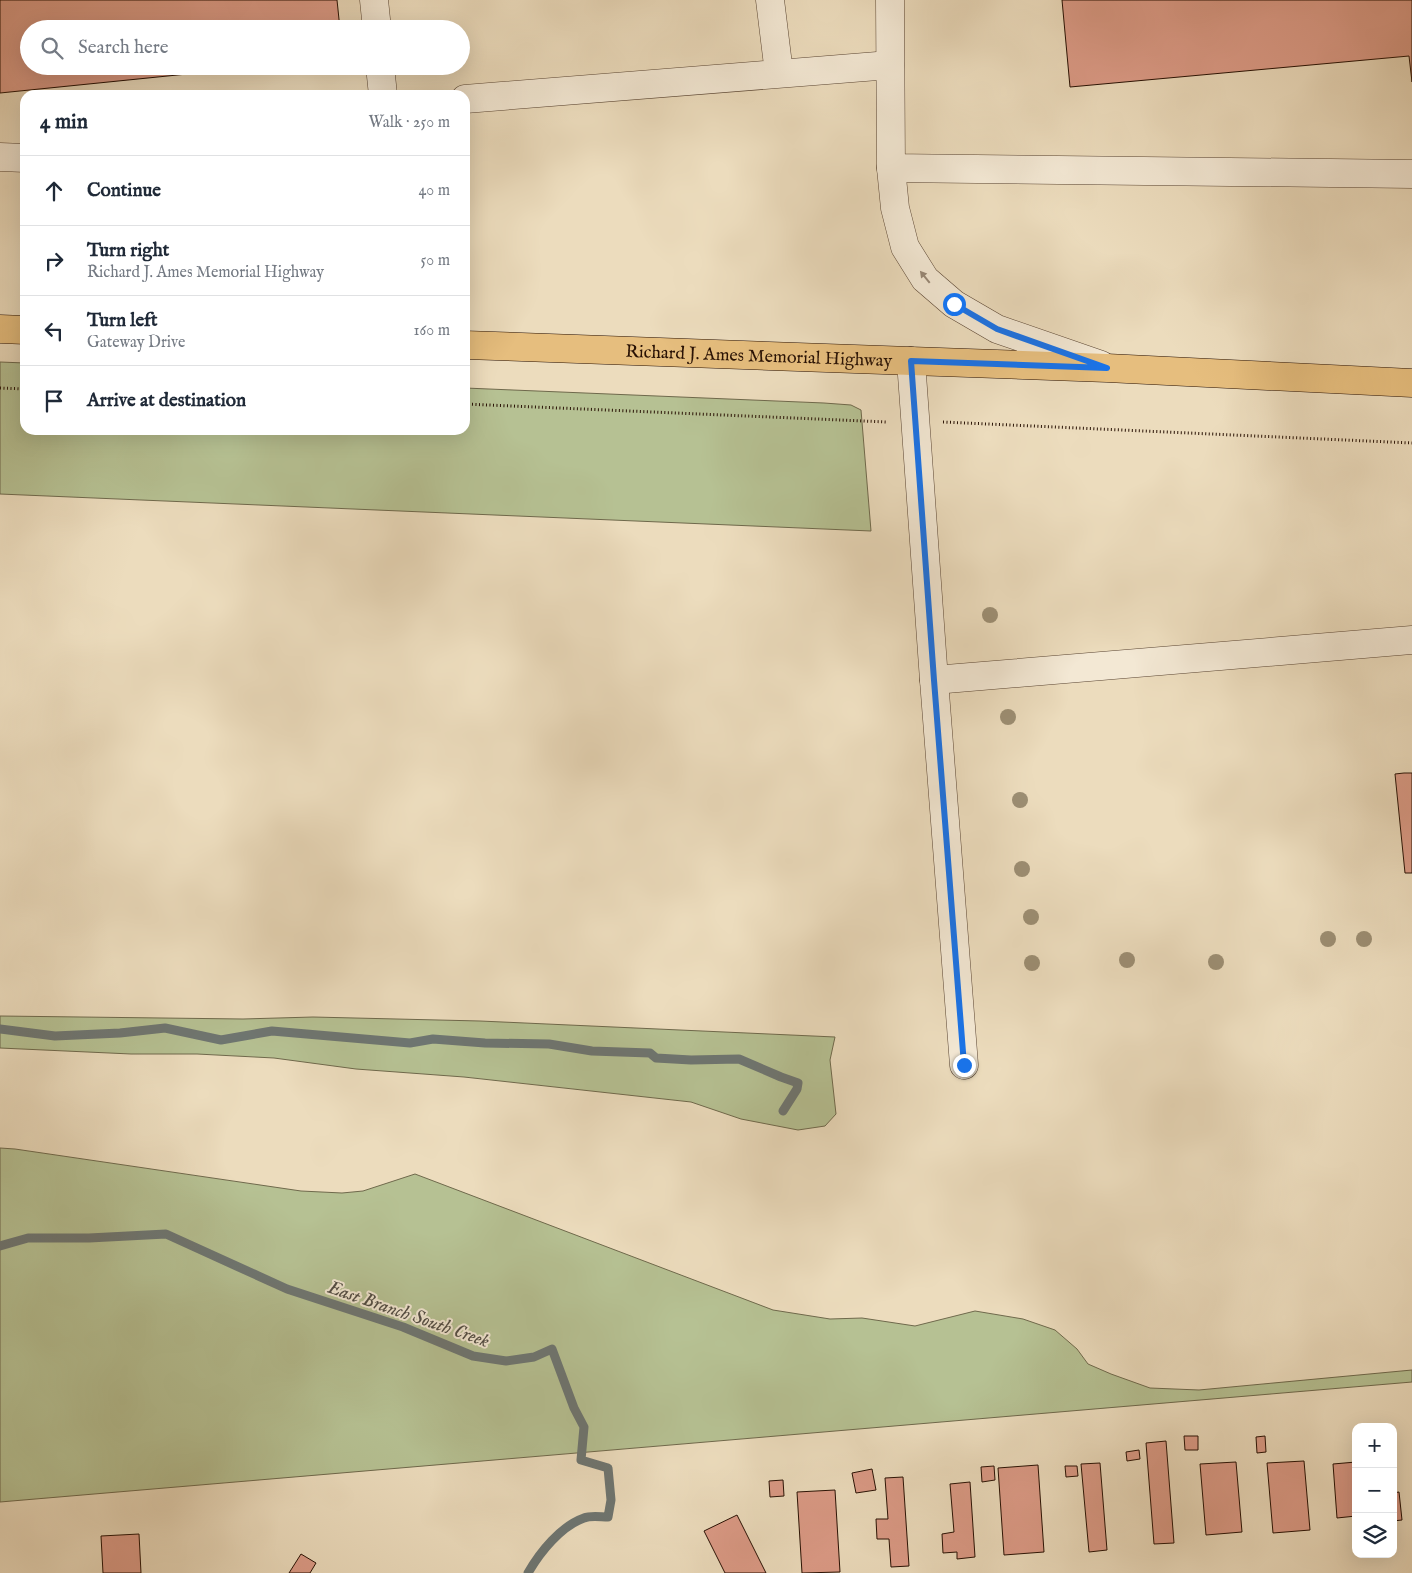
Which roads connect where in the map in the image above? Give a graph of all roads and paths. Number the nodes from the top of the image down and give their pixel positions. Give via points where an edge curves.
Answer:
1 (374, 0) edge
2 (770, 0) edge
3 (890, 0) edge
4 (376, 20) edge
5 (890, 65) junction
6 (779, 73) junction
7 (381, 75) edge
8 (382, 90) edge
9 (470, 99) edge
10 (0, 157) edge
11 (20, 158) edge
12 (891, 168) junction
13 (1412, 174) edge
14 (0, 329) edge
15 (20, 330) edge
16 (470, 346) edge
17 (911, 361) junction
18 (1107, 368) junction
19 (1412, 383) edge
20 (0, 388) edge
21 (20, 389) edge
22 (1412, 640) edge
23 (934, 680) junction
24 (964, 1065) dead end

1 - 4 street
2 - 6 street
3 - 5 street
5 - 6 street
5 - 12 street
6 - 9 street
7 - 8 street
10 - 11 street
12 - 13 street
18 -> 12 street via 997,329 954,304 925,279 905,247 895,208
14 - 15 main road
16 - 17 main road, Richard J. Ames Memorial Highway
17 - 18 main road, Richard J. Ames Memorial Highway
17 - 23 street
18 - 19 main road, Richard J. Ames Memorial Highway
20 - 21 path
22 - 23 street
23 - 24 street

